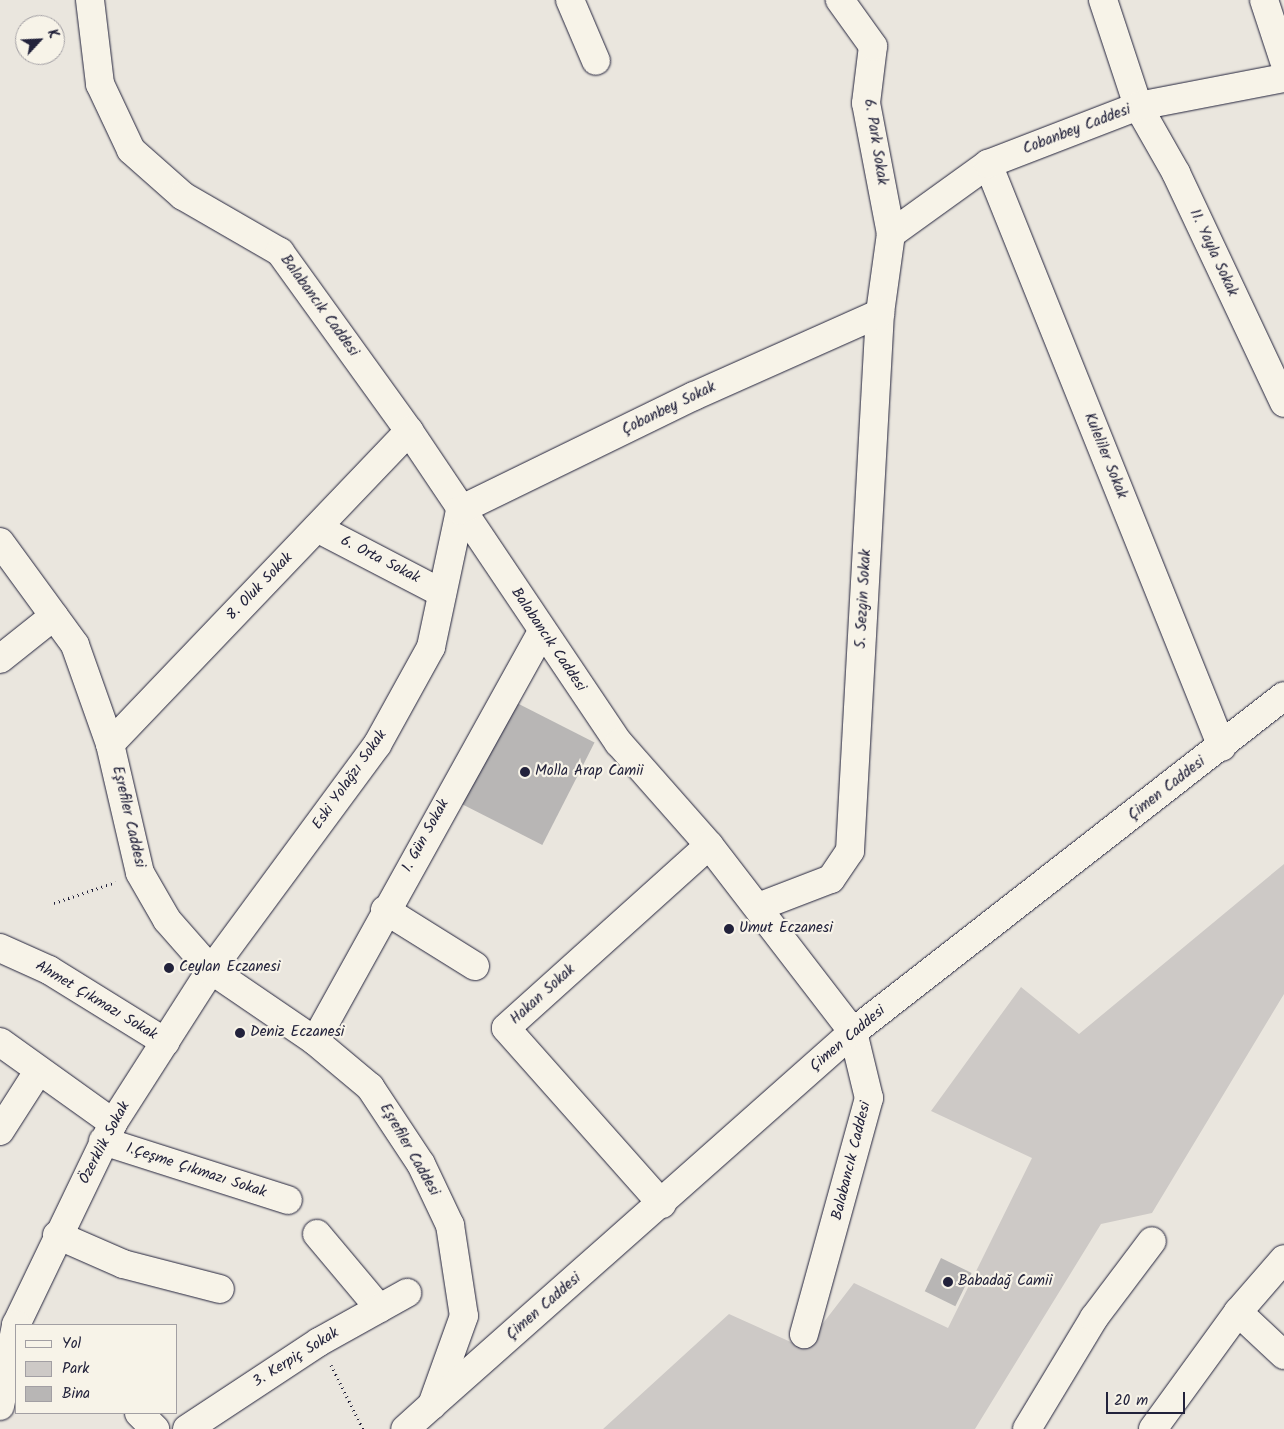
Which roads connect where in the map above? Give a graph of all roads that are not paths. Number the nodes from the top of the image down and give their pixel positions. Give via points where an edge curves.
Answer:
1 (90, 0) edge
2 (570, 0) edge
3 (840, 0) edge
4 (1103, 0) edge
5 (1264, 0) edge
6 (596, 60) dead end
7 (1284, 61) edge
8 (1284, 78) edge
9 (1138, 106) junction
10 (988, 164) junction
11 (891, 234) junction
12 (880, 312) junction
13 (1284, 403) edge
14 (410, 431) junction
15 (460, 510) junction
16 (317, 528) junction
17 (1, 545) edge
18 (442, 593) junction
19 (54, 616) junction
20 (541, 633) junction
21 (0, 659) edge
22 (1284, 696) edge
23 (110, 744) junction
24 (1222, 747) junction
25 (709, 845) junction
26 (758, 908) junction
27 (385, 910) junction
28 (0, 948) edge
29 (475, 966) dead end
30 (211, 970) junction
31 (854, 1032) junction
32 (314, 1041) junction
33 (0, 1042) edge
34 (165, 1042) junction
35 (39, 1070) junction
36 (0, 1131) edge
37 (108, 1132) junction
38 (288, 1200) dead end
39 (662, 1204) junction
40 (316, 1234) dead end
41 (57, 1235) junction
42 (1152, 1242) dead end
43 (1284, 1259) edge
44 (220, 1289) dead end
45 (408, 1293) dead end
46 (379, 1308) junction
47 (1238, 1312) junction
48 (18, 1321) edge
49 (804, 1334) dead end
50 (15, 1335) edge
51 (1284, 1355) edge
52 (432, 1405) junction
53 (0, 1406) edge
54 (140, 1414) edge
55 (1163, 1425) edge
56 (155, 1429) edge
57 (187, 1429) edge
58 (405, 1429) edge
59 (1027, 1429) edge

1 - 14 street, Balabancık Caddesi via 100,84 131,150 183,196 280,252
2 - 6 street
3 - 11 street, 6. Park Sokak via 873,46 866,104
4 - 9 street, 11. Yayla Sokak
5 - 7 street
8 - 9 street, Cobanbey Caddesi
9 - 10 street, Cobanbey Caddesi
9 - 13 street, 11. Yayla Sokak via 1176,173
10 - 11 street, Cobanbey Caddesi
10 - 24 street, Kuleliler Sokak
11 - 12 street, 5. Sezgin Sokak
12 - 15 street, Çobanbey Sokak via 694,396
12 - 26 street, 5. Sezgin Sokak via 850,852 832,879
14 - 15 street, Balabancık Caddesi
14 - 16 street, 8. Oluk Sokak
15 - 18 street, Eski Yolağzı Sokak
15 - 20 street, Balabancık Caddesi
16 - 18 street, 6. Orta Sokak
16 - 23 street, 8. Oluk Sokak
17 - 19 street, Eşrefiler Caddesi
18 - 30 street, Eski Yolağzı Sokak via 431,647 377,745
19 - 21 street
19 - 23 street, Eşrefiler Caddesi via 75,645
20 - 25 street, Balabancık Caddesi via 619,744
20 - 27 street, 1. Gün Sokak
22 - 24 street, Çimen Caddesi
23 - 30 street, Eşrefiler Caddesi via 140,873 167,920
24 - 31 street, Çimen Caddesi
25 - 26 street, Balabancık Caddesi
25 - 39 street, Hakan Sokak via 506,1028
26 - 31 street, Balabancık Caddesi
27 - 29 street
27 - 32 street, 1. Gün Sokak
28 - 34 street, Ahmet Çıkmazı Sokak via 50,970
30 - 32 street, Eşrefiler Caddesi
30 - 34 street, Özerklik Sokak
31 - 39 street, Çimen Caddesi
31 - 49 street, Balabancık Caddesi via 869,1098
32 - 52 street, Eşrefiler Caddesi via 370,1087 394,1118 450,1225 464,1316
33 - 35 street, 1.Çeşme Çıkmazı Sokak
34 - 37 street, Özerklik Sokak
35 - 36 street
35 - 37 street, 1.Çeşme Çıkmazı Sokak
37 - 38 street, 1.Çeşme Çıkmazı Sokak
37 - 41 street, Özerklik Sokak
39 - 52 street, Çimen Caddesi
40 - 46 street
41 - 44 street via 123,1264
41 - 48 street, Özerklik Sokak
42 - 59 street via 1094,1318
43 - 47 street
45 - 46 street, 3. Kerpiç Sokak
46 - 57 street, 3. Kerpiç Sokak via 319,1342
47 - 51 street
47 - 55 street
50 - 53 street, Özerklik Sokak
52 - 58 street, Eşrefiler Caddesi
54 - 56 street

